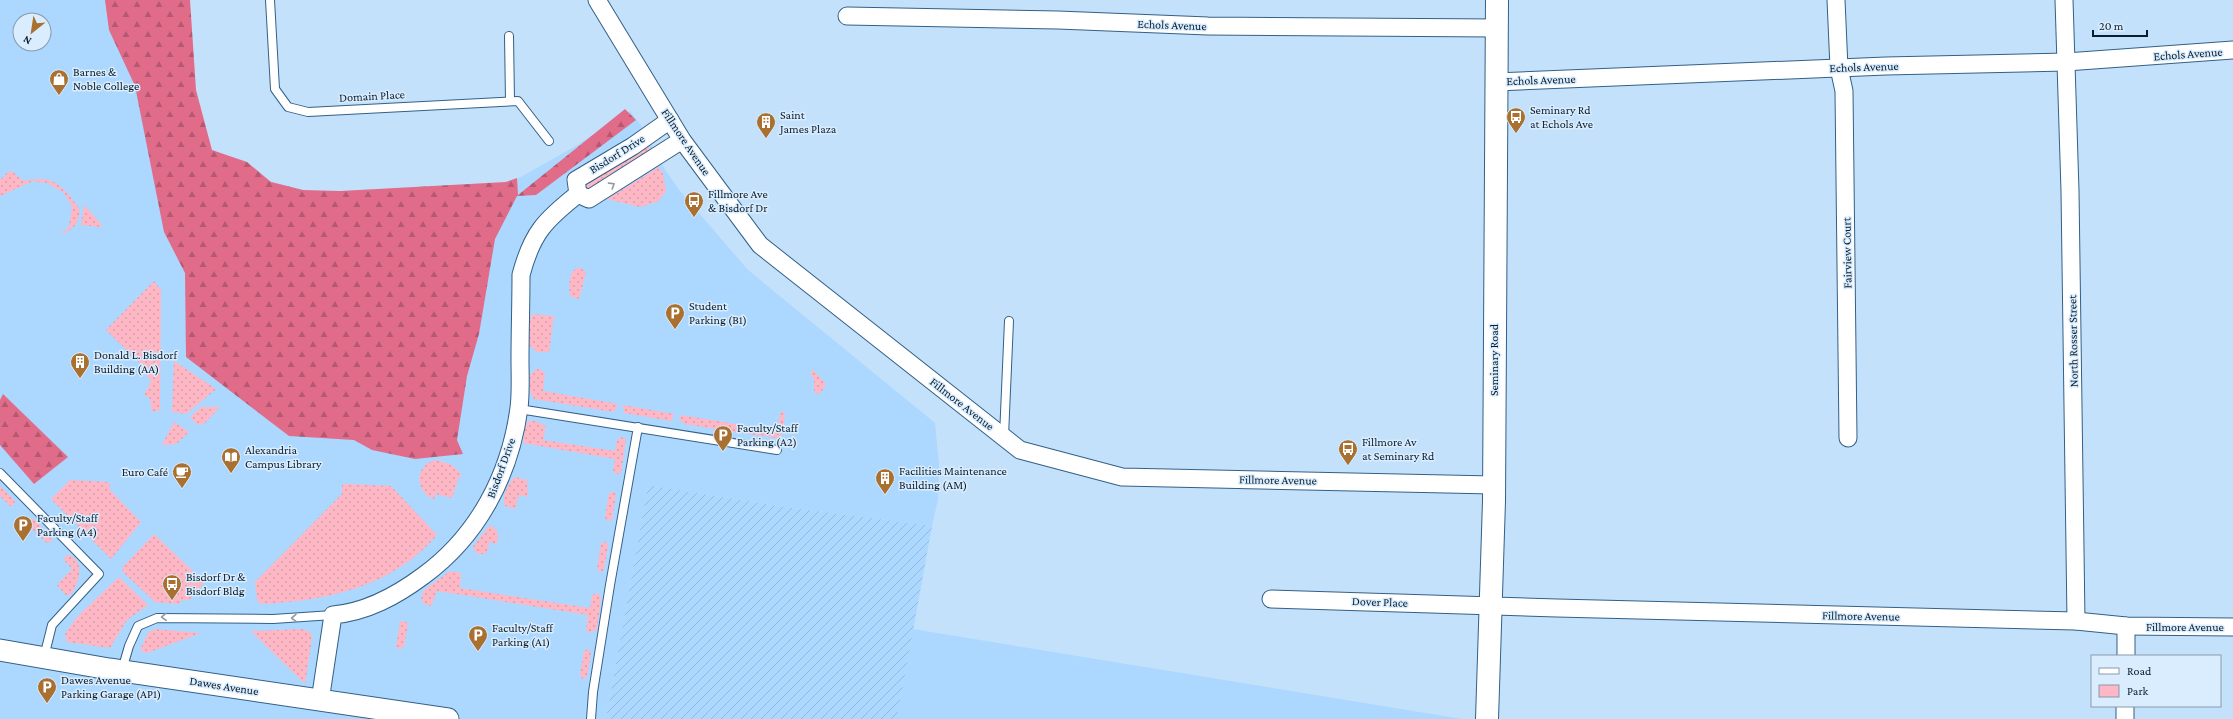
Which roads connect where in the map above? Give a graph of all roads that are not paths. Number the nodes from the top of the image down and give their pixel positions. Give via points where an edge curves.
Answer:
1 (270, 0) edge
2 (597, 0) edge
3 (1497, 0) edge
4 (1836, 0) edge
5 (2064, 0) edge
6 (847, 16) dead end
7 (1496, 28) junction
8 (509, 36) dead end
9 (2233, 50) edge
10 (2066, 62) junction
11 (1839, 68) junction
12 (1496, 82) junction
13 (510, 101) junction
14 (670, 120) junction
15 (682, 140) junction
16 (549, 141) dead end
17 (578, 194) junction
18 (1009, 321) dead end
19 (519, 409) junction
20 (638, 427) junction
21 (1004, 437) junction
22 (1848, 438) dead end
23 (778, 450) dead end
24 (0, 473) edge
25 (1493, 485) junction
26 (1271, 599) dead end
27 (1489, 606) junction
28 (333, 615) junction
29 (2076, 620) junction
30 (2126, 626) junction
31 (2233, 627) edge
32 (0, 650) edge
33 (2126, 655) edge
34 (44, 658) junction
35 (122, 671) junction
36 (320, 701) junction
37 (2125, 707) edge
38 (448, 719) edge
39 (591, 719) edge
40 (1487, 719) edge
41 (2125, 719) edge

1 - 13 lane, Domain Place via 275,89 288,107 308,112
2 - 14 street, Fillmore Avenue
3 - 7 main road, Seminary Road
4 - 11 street, Fairview Court
5 - 10 street, North Rosser Street
6 - 7 street, Echols Avenue via 1208,26
7 - 12 main road, Seminary Road
8 - 13 lane
9 - 10 street, Echols Avenue
10 - 11 street, Echols Avenue
10 - 29 street, North Rosser Street
11 - 12 street, Echols Avenue
11 - 22 street, Fairview Court via 1844,99
12 - 25 main road, Seminary Road
13 - 16 lane via 518,101
14 - 15 street, Fillmore Avenue
14 - 17 street, Bisdorf Drive via 633,146 576,180
17 -> 15 street, Bisdorf Drive via 589,199
15 - 21 street, Fillmore Avenue via 760,245
17 - 19 street, Bisdorf Drive via 540,228 526,255 521,275
18 - 21 lane
19 - 20 lane
19 - 28 street, Bisdorf Drive via 514,436 497,485 486,508 461,541 432,570 380,604
20 - 23 lane
20 - 39 lane via 610,585
21 - 25 street, Fillmore Avenue via 1020,450 1122,477
24 - 34 lane via 99,574 52,625
25 - 27 main road, Seminary Road
26 - 27 street, Dover Place
27 - 29 street, Fillmore Avenue
27 - 40 main road, Seminary Road
28 -> 35 lane via 273,619 157,618 138,626
28 - 36 street
29 - 30 street, Fillmore Avenue
30 - 31 street, Fillmore Avenue
30 - 33 street
32 - 34 street, Dawes Avenue
34 - 35 street, Dawes Avenue
35 - 36 street, Dawes Avenue
36 - 38 street, Dawes Avenue
37 - 41 street

